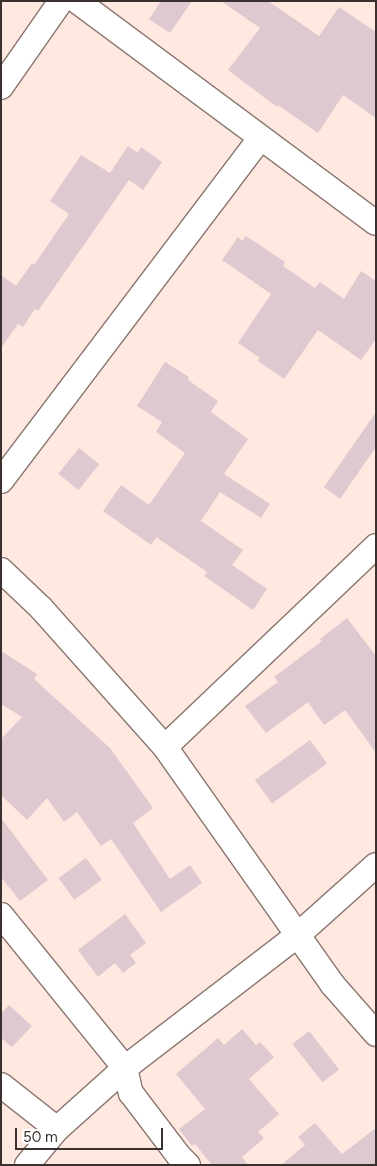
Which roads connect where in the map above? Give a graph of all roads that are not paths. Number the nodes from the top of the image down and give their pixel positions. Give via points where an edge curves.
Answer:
1 (61, 1) edge
2 (77, 1) edge
3 (1, 87) edge
4 (260, 138) junction
5 (376, 224) edge
6 (1, 481) edge
7 (376, 546) edge
8 (1, 570) edge
9 (165, 747) junction
10 (376, 865) edge
11 (1, 915) edge
12 (299, 934) junction
13 (376, 1034) edge
14 (125, 1068) junction
15 (1, 1085) edge
16 (57, 1129) junction
17 (26, 1165) edge
18 (188, 1165) edge

1 - 3 street
2 - 4 street
4 - 5 street
4 - 6 street
7 - 9 street
8 - 9 street via 42,608
9 - 12 street
10 - 12 street
11 - 14 street
12 - 13 street via 333,985
12 - 14 street
14 - 16 street
14 - 18 street via 131,1094
15 - 16 street
16 - 17 street

